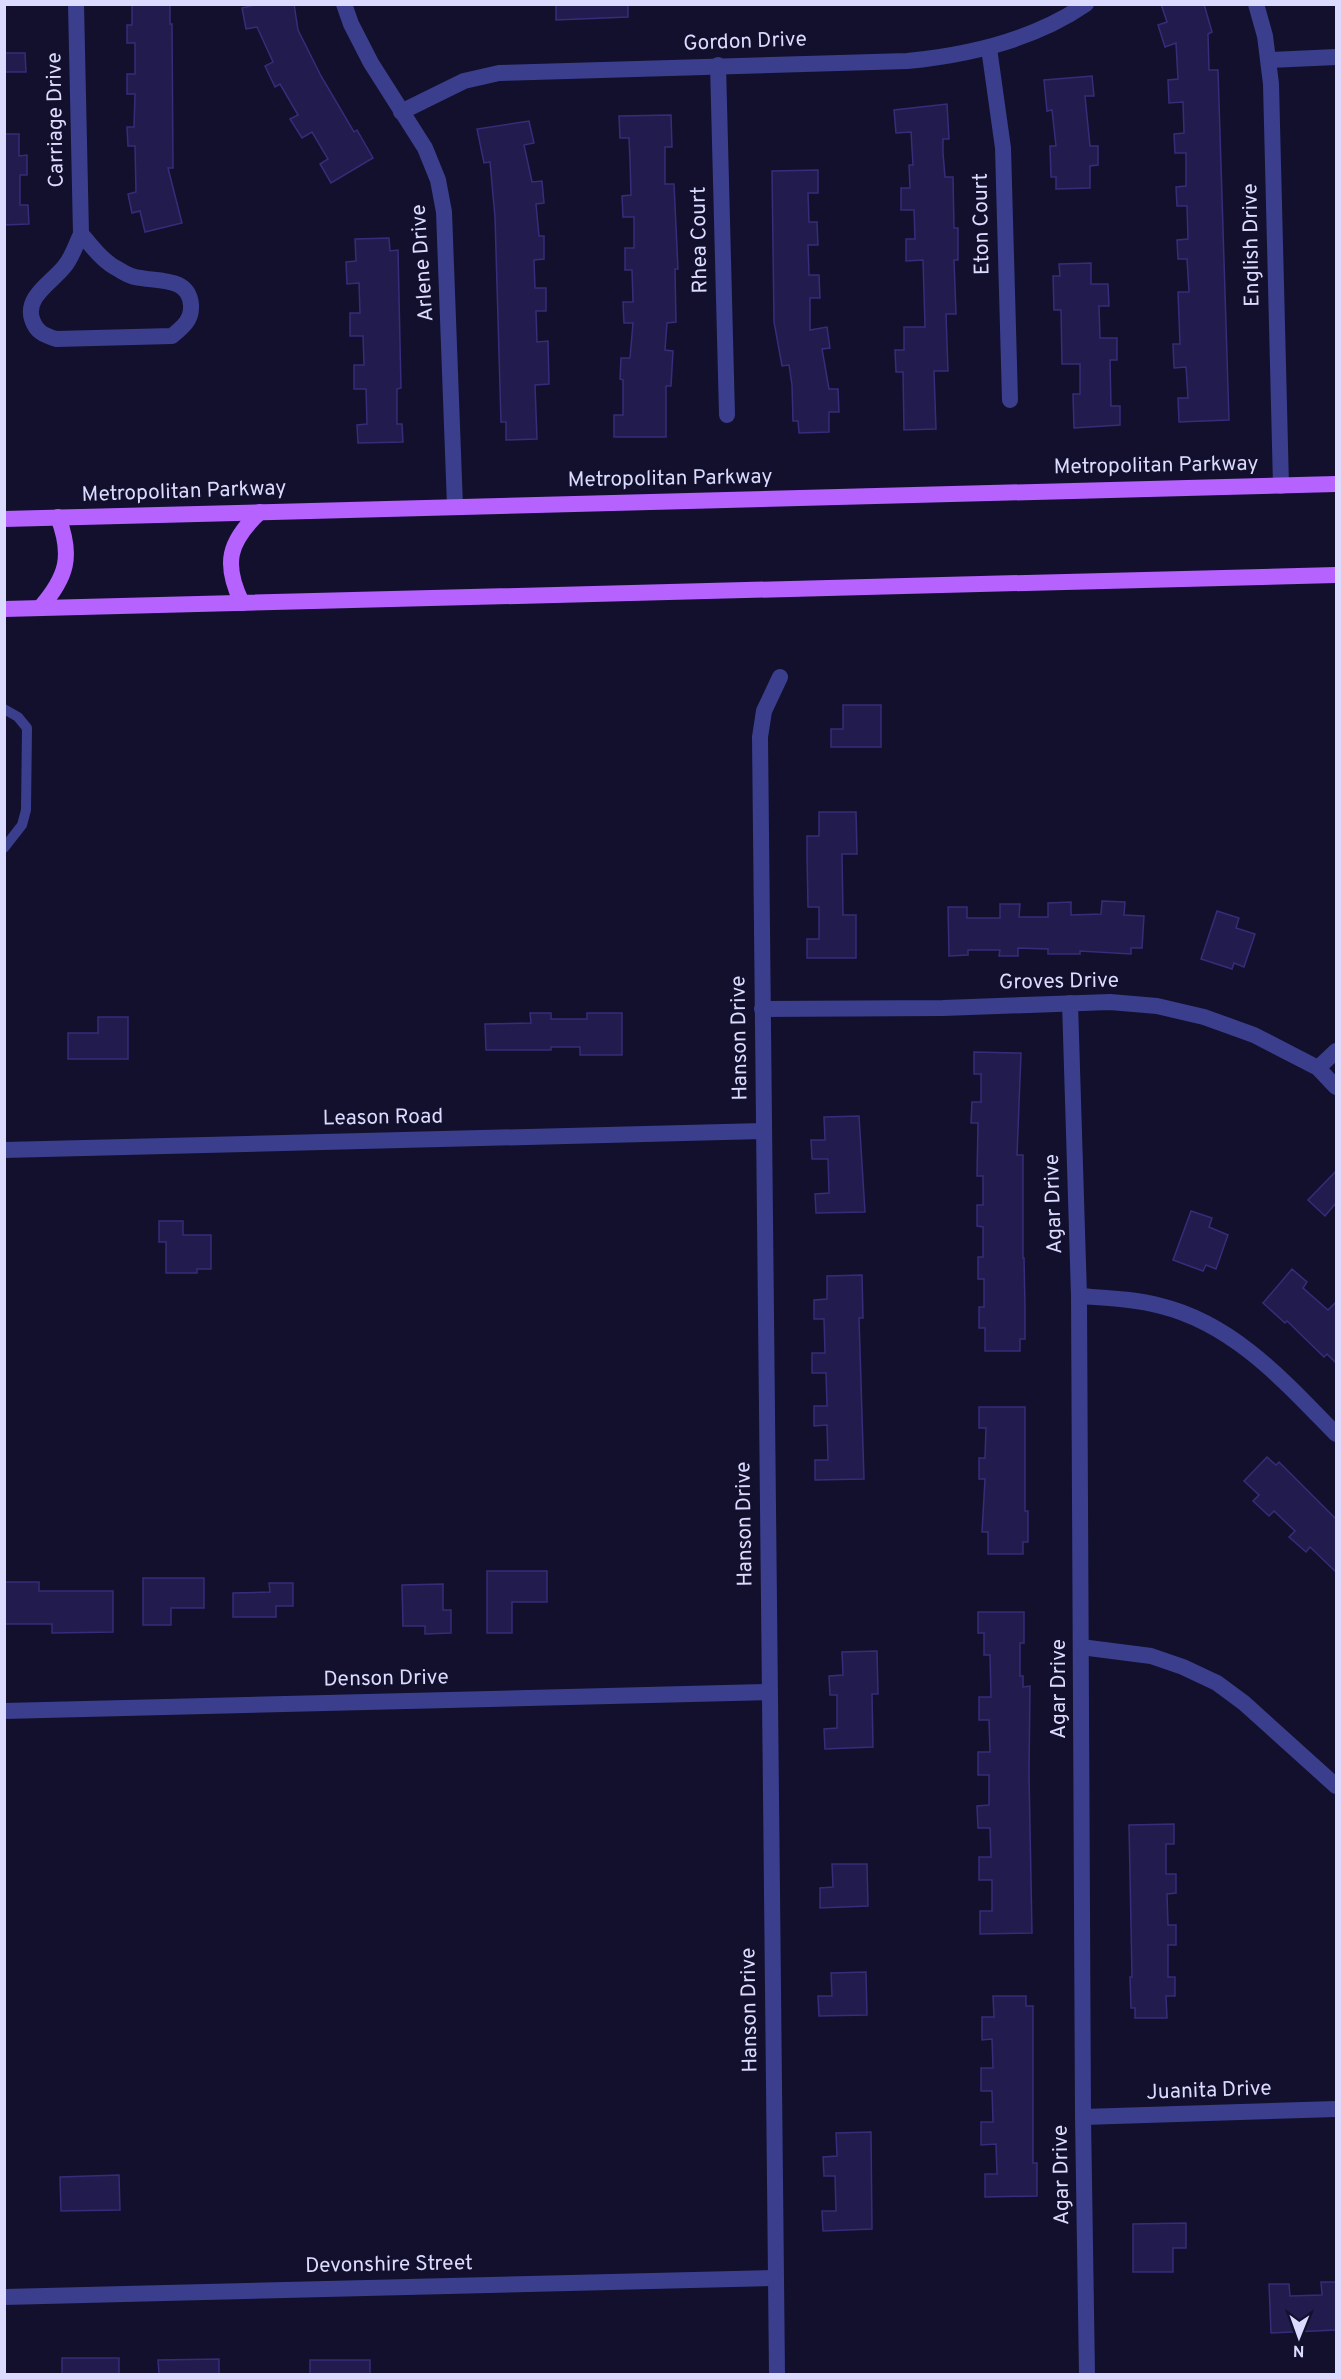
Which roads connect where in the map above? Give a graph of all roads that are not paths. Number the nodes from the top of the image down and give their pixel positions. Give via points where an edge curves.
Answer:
1 (76, 4) edge
2 (344, 4) edge
3 (1086, 4) edge
4 (1256, 4) edge
5 (988, 48) junction
6 (1336, 57) edge
7 (1269, 60) junction
8 (718, 65) junction
9 (401, 112) junction
10 (81, 234) junction
11 (1010, 400) dead end
12 (727, 415) dead end
13 (1336, 484) edge
14 (1281, 486) junction
15 (455, 506) junction
16 (260, 512) junction
17 (58, 518) junction
18 (4, 519) edge
19 (1336, 574) edge
20 (242, 603) junction
21 (40, 608) junction
22 (4, 609) edge
23 (780, 677) dead end
24 (4, 709) edge
25 (4, 848) edge
26 (1070, 1003) junction
27 (762, 1009) junction
28 (1336, 1052) edge
29 (1318, 1068) junction
30 (1336, 1087) edge
31 (764, 1131) junction
32 (4, 1150) edge
33 (1079, 1296) junction
34 (1336, 1434) edge
35 (1081, 1647) junction
36 (769, 1692) junction
37 (4, 1711) edge
38 (1336, 1786) edge
39 (1336, 2109) edge
40 (1083, 2117) junction
41 (776, 2278) junction
42 (4, 2297) edge
43 (777, 2374) edge
44 (1087, 2374) edge

1 - 10 street, Carriage Drive
2 - 9 street, Arlene Drive via 371,63
3 - 5 street, Gordon Drive via 1053,23
4 - 7 street, English Drive
5 - 8 street, Gordon Drive via 907,61
5 - 11 street, Eton Court via 1003,148
6 - 7 street
7 - 14 street, English Drive
8 - 9 street, Gordon Drive via 499,73 464,81
8 - 12 street, Rhea Court
9 - 15 street, Arlene Drive via 416,132 434,170 444,212
10 - 10 street, Carriage Drive via 67,265 34,298 29,310 34,326 42,334 56,339 172,336 187,324 189,296 180,284 133,277 114,268
13 - 14 main road, Metropolitan Parkway
14 - 15 main road, Metropolitan Parkway
15 - 16 main road, Metropolitan Parkway
16 - 17 main road, Metropolitan Parkway
16 - 20 main road via 244,527 230,560 230,572
17 - 18 main road, Metropolitan Parkway
17 - 21 main road via 66,543 66,565 53,594
19 - 20 main road
20 - 21 main road
21 - 22 main road
23 - 27 street, Hanson Drive via 764,711 760,738
24 - 25 lane via 27,728 26,810 22,825
26 - 27 street, Groves Drive
26 - 29 street, Groves Drive via 1131,1003 1184,1011 1254,1035
26 - 33 street, Agar Drive
27 - 31 street, Hanson Drive
28 - 29 street
29 - 30 street, Groves Drive
31 - 32 street, Leason Road
31 - 36 street, Hanson Drive
33 - 34 street via 1160,1305 1216,1328 1273,1370
33 - 35 street, Agar Drive
35 - 38 street via 1151,1656 1216,1683 1244,1703
35 - 40 street, Agar Drive
36 - 37 street, Denson Drive
36 - 41 street, Hanson Drive
39 - 40 street, Juanita Drive
40 - 44 street, Agar Drive
41 - 42 street, Devonshire Street
41 - 43 street, Hanson Drive

